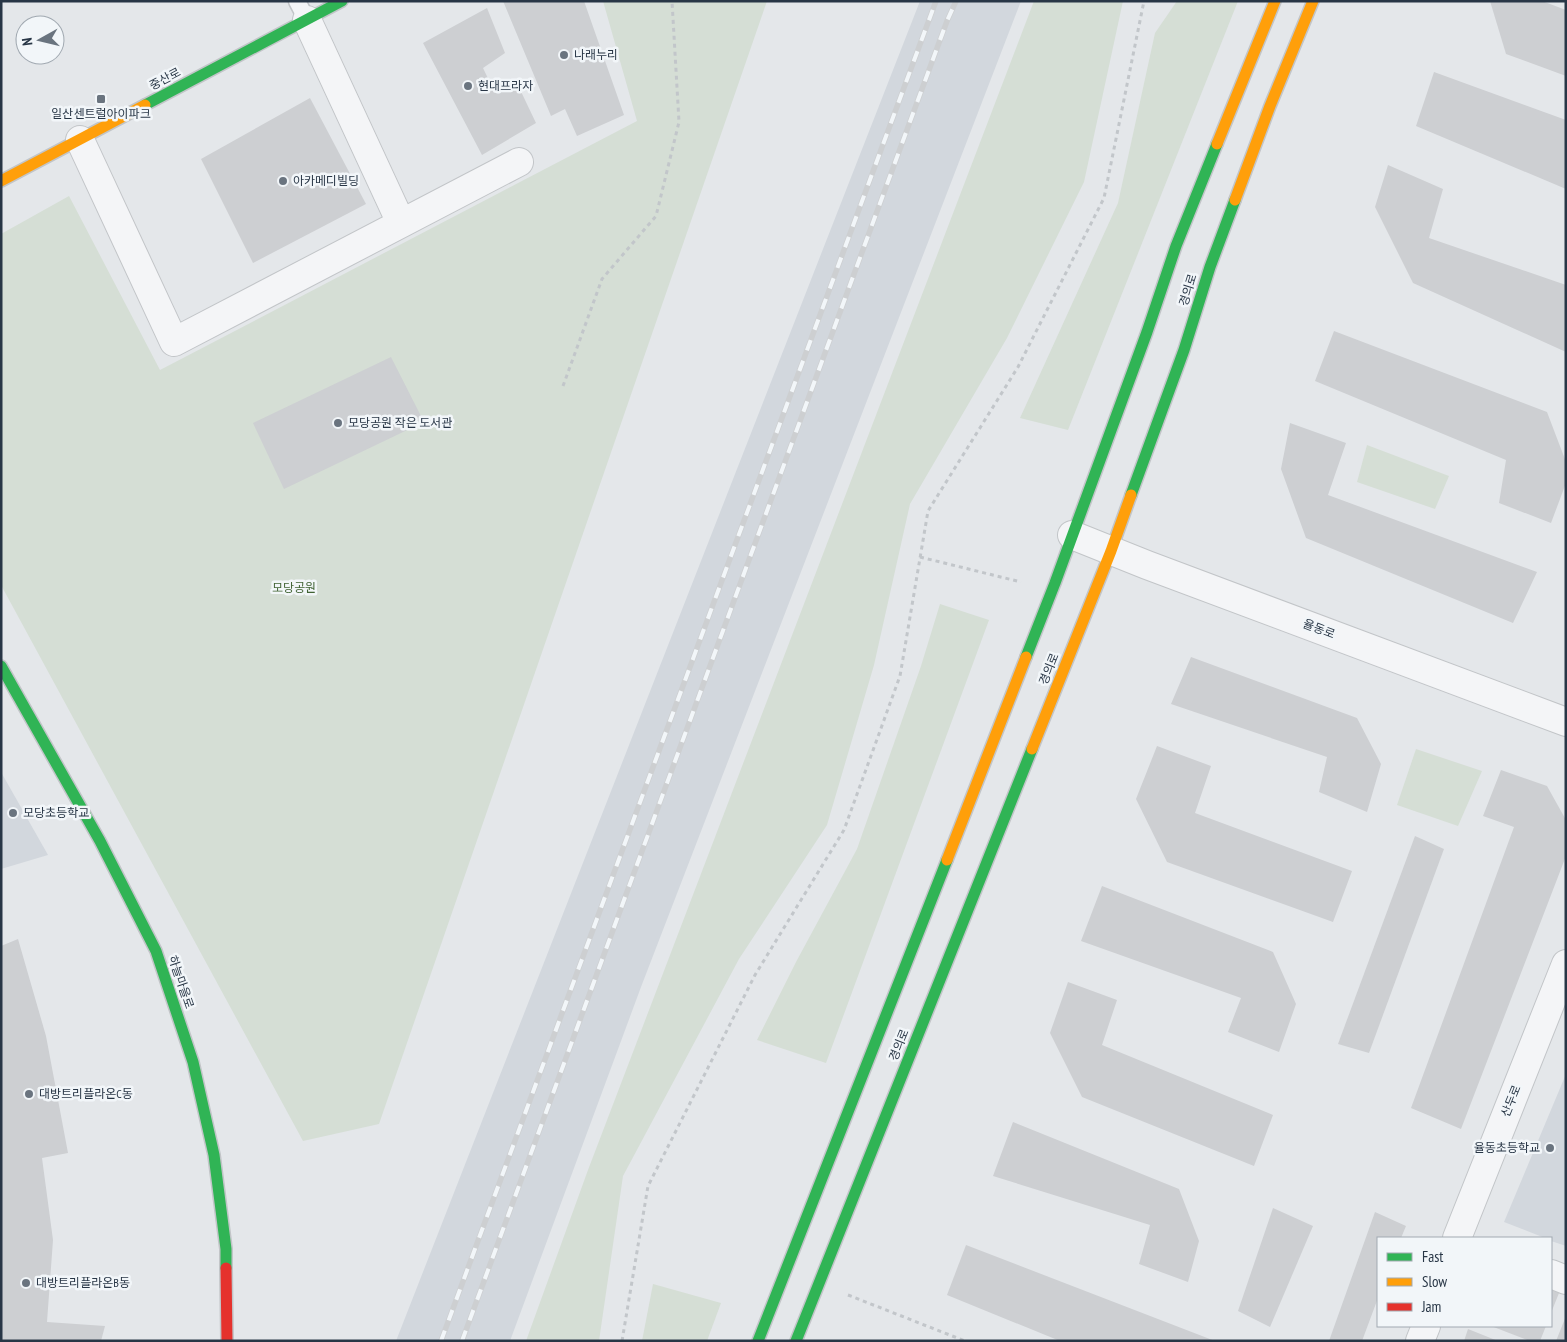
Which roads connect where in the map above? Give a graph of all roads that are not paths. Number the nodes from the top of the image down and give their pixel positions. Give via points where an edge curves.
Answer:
1 (342, 1) edge
2 (1274, 1) edge
3 (1313, 1) edge
4 (302, 10) edge
5 (80, 140) junction
6 (519, 162) dead end
7 (1, 181) edge
8 (401, 223) junction
9 (1072, 535) junction
10 (1111, 551) junction
11 (1, 666) edge
12 (1566, 722) edge
13 (1566, 964) edge
14 (1458, 1237) edge
15 (1552, 1274) edge
16 (1566, 1280) edge
17 (1426, 1327) edge
18 (227, 1341) edge
19 (758, 1341) edge
20 (796, 1341) edge
21 (1420, 1341) edge

1 - 4 main road, 중산로
2 - 9 main road, 경의로 via 1176,246
3 - 10 main road, 경의로 via 1210,267 1184,350
4 - 5 main road, 중산로
4 - 8 street
5 - 7 main road, 중산로
5 - 8 street via 174,342
6 - 8 street
9 - 10 street, 율동로
9 - 19 main road, 경의로
10 - 12 street, 율동로
10 - 20 main road, 경의로
11 - 18 main road, 하늘마을로 via 100,841 156,951 193,1062 214,1155 226,1249
13 - 14 street, 산두로
15 - 16 street
17 - 21 street

